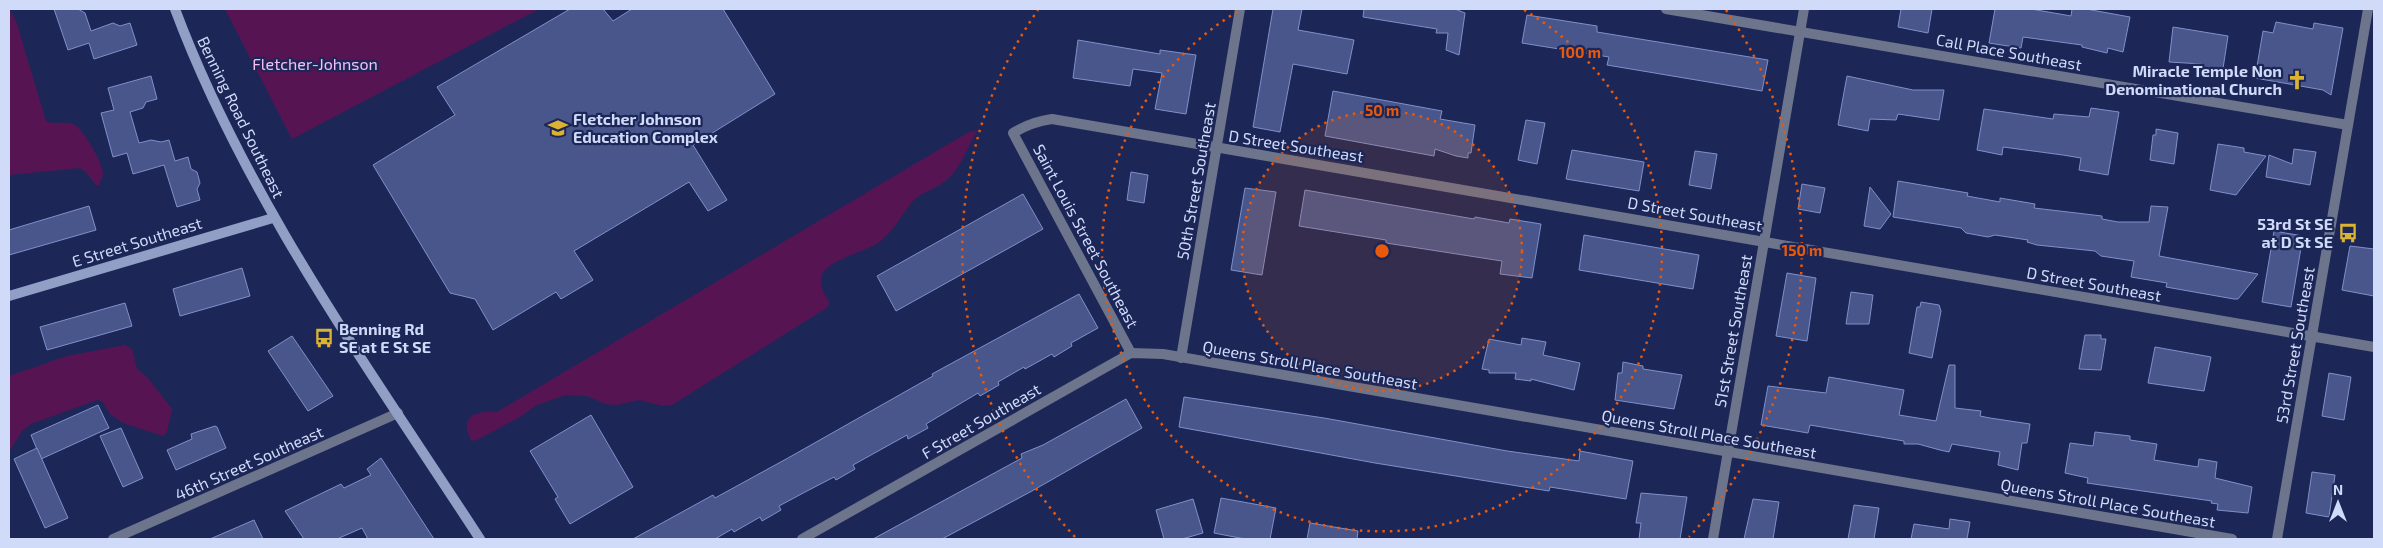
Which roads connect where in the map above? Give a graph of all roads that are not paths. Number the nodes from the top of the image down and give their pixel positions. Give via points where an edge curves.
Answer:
1 (175, 9) edge
2 (1240, 9) edge
3 (1666, 9) edge
4 (1804, 9) edge
5 (2368, 9) edge
6 (1800, 31) junction
7 (2348, 125) junction
8 (1013, 133) joint
9 (1217, 148) junction
10 (273, 218) junction
11 (1764, 242) junction
12 (9, 296) edge
13 (2311, 336) junction
14 (2374, 347) edge
15 (1131, 353) junction
16 (1181, 358) junction
17 (398, 413) junction
18 (1728, 452) junction
19 (113, 539) edge
20 (480, 539) edge
21 (802, 539) edge
22 (1713, 539) edge
23 (2232, 539) edge
24 (2277, 539) edge

1 - 10 main road, Benning Road Southeast via 229,134
2 - 9 street, 50th Street Southeast
3 - 6 street, Call Place Southeast
4 - 6 street, 51st Street Southeast
5 - 7 street, 53rd Street Southeast
6 - 7 street, Call Place Southeast
6 - 11 street, 51st Street Southeast
7 - 13 street, 53rd Street Southeast
8 - 9 street, D Street Southeast via 1038,121 1052,119
8 - 15 street, Saint Louis Street Southeast
9 - 11 street, D Street Southeast
9 - 16 street, 50th Street Southeast
10 - 12 main road, E Street Southeast
10 - 17 main road, Benning Road Southeast
11 - 13 street, D Street Southeast
11 - 18 street, 51st Street Southeast
13 - 14 street, D Street Southeast
13 - 24 street, 53rd Street Southeast
15 - 16 street
15 - 21 street, F Street Southeast
16 - 18 street, Queens Stroll Place Southeast
17 - 19 street, 46th Street Southeast
17 - 20 main road, Benning Road Southeast
18 - 22 street, 51st Street Southeast
18 - 23 street, Queens Stroll Place Southeast

